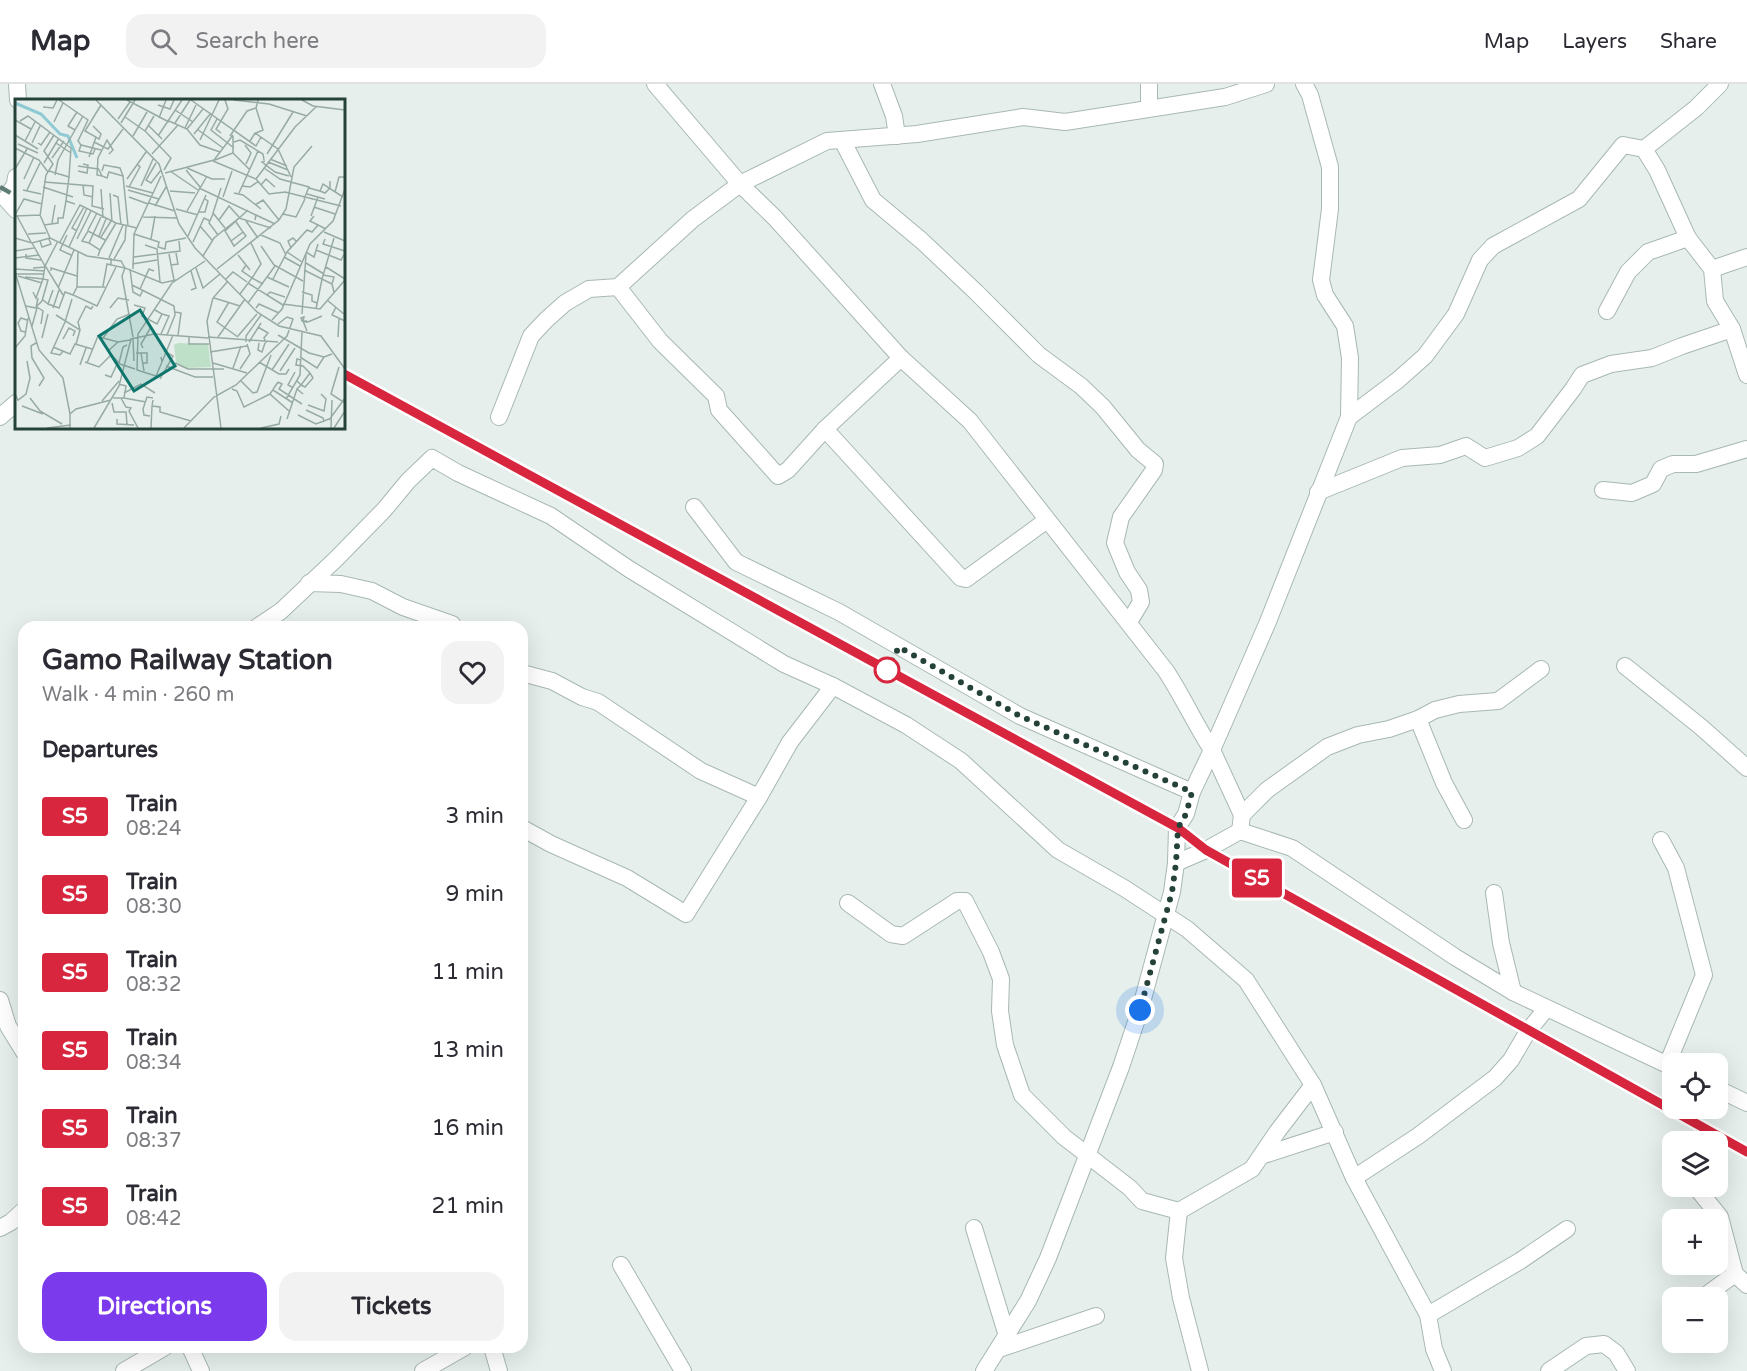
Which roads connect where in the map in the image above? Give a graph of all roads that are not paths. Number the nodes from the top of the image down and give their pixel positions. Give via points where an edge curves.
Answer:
1 (17, 84) edge
2 (655, 84) edge
3 (882, 84) edge
4 (1149, 84) edge
5 (1266, 84) edge
6 (1304, 84) edge
7 (1720, 84) edge
8 (18, 99) edge
9 (1149, 108) junction
10 (897, 136) junction
11 (842, 140) junction
12 (1644, 149) junction
13 (15, 184) edge
14 (740, 184) junction
15 (8, 204) edge
16 (1688, 238) junction
17 (1747, 257) edge
18 (1712, 269) junction
19 (618, 287) junction
20 (1607, 311) dead end
21 (1732, 329) junction
22 (1743, 347) edge
23 (901, 358) junction
24 (1747, 375) edge
25 (15, 404) edge
26 (0, 417) edge
27 (499, 417) dead end
28 (1349, 417) junction
29 (825, 429) junction
30 (1747, 449) edge
31 (1603, 490) dead end
32 (1318, 492) junction
33 (694, 507) dead end
34 (1047, 520) junction
35 (309, 583) junction
36 (265, 621) edge
37 (443, 621) edge
38 (1129, 622) junction
39 (1625, 666) dead end
40 (1541, 669) dead end
41 (528, 675) edge
42 (833, 686) junction
43 (1418, 719) junction
44 (1212, 750) junction
45 (1747, 768) edge
46 (1192, 792) junction
47 (759, 797) junction
48 (1464, 820) dead end
49 (1241, 823) junction
50 (528, 831) edge
51 (1661, 840) dead end
52 (1176, 863) junction
53 (1494, 893) dead end
54 (848, 903) dead end
55 (1166, 916) junction
56 (1513, 992) junction
57 (0, 1000) edge
58 (1546, 1009) junction
59 (18, 1042) edge
60 (1675, 1053) edge
61 (1662, 1062) edge
62 (1313, 1085) junction
63 (1728, 1094) edge
64 (1747, 1103) edge
65 (1335, 1132) junction
66 (1088, 1154) junction
67 (1261, 1156) junction
68 (1354, 1178) junction
69 (1704, 1197) edge
70 (1179, 1211) junction
71 (18, 1216) edge
72 (0, 1228) edge
73 (974, 1228) dead end
74 (1567, 1229) dead end
75 (621, 1265) dead end
76 (1741, 1280) edge
77 (1726, 1287) edge
78 (1428, 1315) junction
79 (1096, 1316) dead end
80 (1003, 1342) junction
81 (155, 1353) edge
82 (193, 1353) edge
83 (454, 1353) edge
84 (494, 1353) edge
85 (124, 1371) edge
86 (201, 1371) edge
87 (423, 1371) edge
88 (499, 1371) edge
89 (683, 1371) edge
90 (984, 1371) edge
91 (1200, 1371) edge
92 (1443, 1371) edge
93 (1550, 1371) edge
94 (1627, 1371) edge

1 - 8 street
2 - 14 street
3 - 10 street
4 - 9 street
5 - 9 street via 1225,97
6 - 28 street via 1330,167 1330,209 1321,280 1324,295 1345,326 1350,358
7 - 12 street
9 - 10 street via 1065,122 1023,117
10 - 11 street
11 - 14 street via 827,141
11 - 38 street via 873,200 976,291 1039,355 1081,386 1155,464 1121,518 1115,543 1126,573 1139,590 1141,602
12 - 16 street
12 - 28 street via 1623,146 1579,199 1493,246 1480,260 1456,314 1425,356
13 - 15 street
14 - 19 street via 693,219
14 - 23 street
16 - 18 street
16 - 20 street via 1648,252 1628,272
17 - 18 street
18 - 21 street via 1715,302
19 - 27 street via 589,289 566,303 531,336
19 - 29 street via 660,341 716,396 719,410 778,476
21 - 22 street
21 - 32 street via 1652,358 1611,364 1582,375 1537,436 1518,448 1485,458 1466,446 1440,455 1402,458
22 - 24 street
23 - 29 street
23 - 34 street via 970,421
25 - 26 street
28 - 32 street
29 - 34 street via 962,578 966,579
30 - 31 street via 1696,464 1674,464 1661,469 1653,484 1632,493
32 - 44 street
33 - 46 street via 736,562 839,612 1020,716
34 - 38 street
35 - 36 street
35 - 37 street via 341,584 372,591
35 - 42 street via 432,458 551,516 784,664
38 - 44 street via 1181,693 1194,724
39 - 45 street
40 - 43 street via 1497,701 1459,704
41 - 47 street via 552,681 598,702 701,771
42 - 47 street via 790,742
42 - 55 street via 906,725 961,761 1058,850
43 - 48 street
43 - 49 street via 1327,747 1267,790
44 - 46 street
44 - 49 street
46 - 52 street via 1178,828
47 - 50 street via 687,914 627,878
49 - 52 street
49 - 56 street via 1292,848
51 - 60 street via 1676,868 1704,975
52 - 55 street
53 - 56 street
54 - 66 street via 891,934 903,936 957,901 965,901 1000,979 1005,1045 1022,1095 1064,1137
55 - 62 street via 1246,980
55 - 66 street via 1121,1067
56 - 58 street
57 - 59 street
58 - 61 street
58 - 68 street via 1495,1078
62 - 65 street
62 - 67 street
63 - 64 street
65 - 67 street
65 - 68 street
66 - 70 street via 1142,1201
66 - 80 street via 1048,1258
67 - 70 street via 1252,1169
68 - 78 street
69 - 76 street via 1720,1217
70 - 91 street via 1174,1258
71 - 72 street
73 - 80 street
74 - 78 street
75 - 89 street
76 - 77 street
78 - 92 street via 1434,1349
79 - 80 street
80 - 90 street
81 - 85 street
82 - 86 street
83 - 87 street
84 - 88 street
93 - 94 street via 1586,1346 1604,1344 1616,1353

